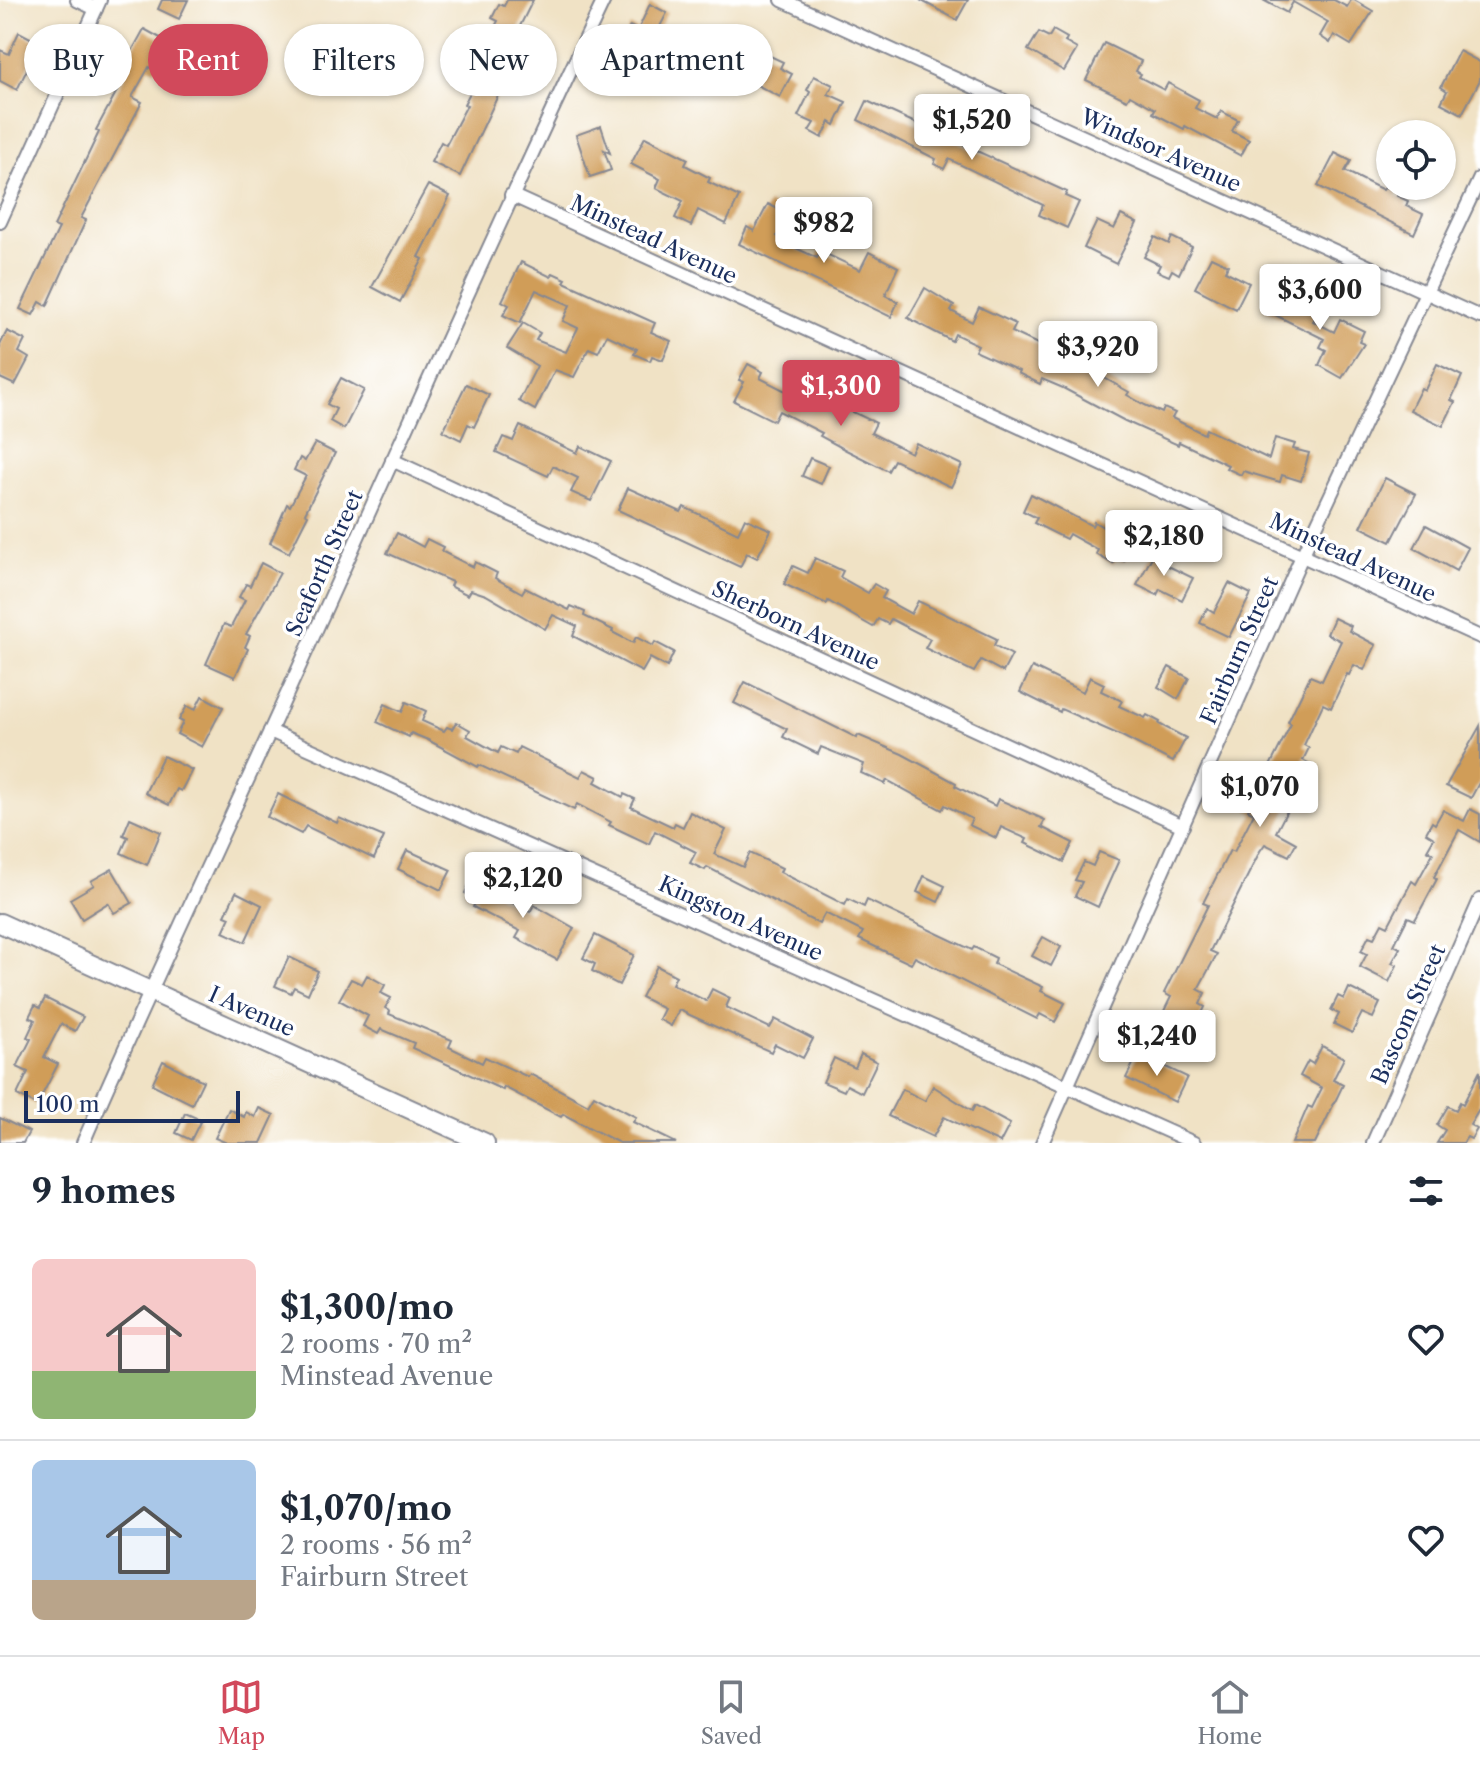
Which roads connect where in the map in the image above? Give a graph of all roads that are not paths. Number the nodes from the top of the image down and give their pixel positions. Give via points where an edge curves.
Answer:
1 (77, 0) edge
2 (604, 0) edge
3 (782, 0) edge
4 (98, 4) edge
5 (1480, 178) edge
6 (511, 195) junction
7 (0, 222) edge
8 (1427, 293) junction
9 (1480, 317) edge
10 (392, 460) junction
11 (1302, 556) junction
12 (1480, 637) edge
13 (270, 731) junction
14 (1183, 826) junction
15 (1480, 900) edge
16 (0, 923) edge
17 (149, 990) junction
18 (1069, 1086) junction
19 (83, 1143) edge
20 (485, 1143) edge
21 (1042, 1143) edge
22 (1194, 1143) edge
23 (1373, 1143) edge

1 - 4 street
2 - 6 street, Seaforth Street
3 - 8 street, Windsor Avenue
4 - 7 street
5 - 8 street, Fairburn Street
6 - 10 street, Seaforth Street
6 - 11 street, Minstead Avenue
8 - 9 street, Windsor Avenue
8 - 11 street, Fairburn Street
10 - 13 street, Seaforth Street
10 - 14 street, Sherborn Avenue
11 - 12 street, Minstead Avenue
11 - 14 street, Fairburn Street
13 - 17 street, Seaforth Street
13 - 18 street, Kingston Avenue
14 - 18 street, Fairburn Street
15 - 23 street, Bascom Street
16 - 17 main road, I Avenue
17 - 19 street, Seaforth Street
17 - 20 main road, I Avenue
18 - 21 street, Fairburn Street
18 - 22 street, Kingston Avenue

